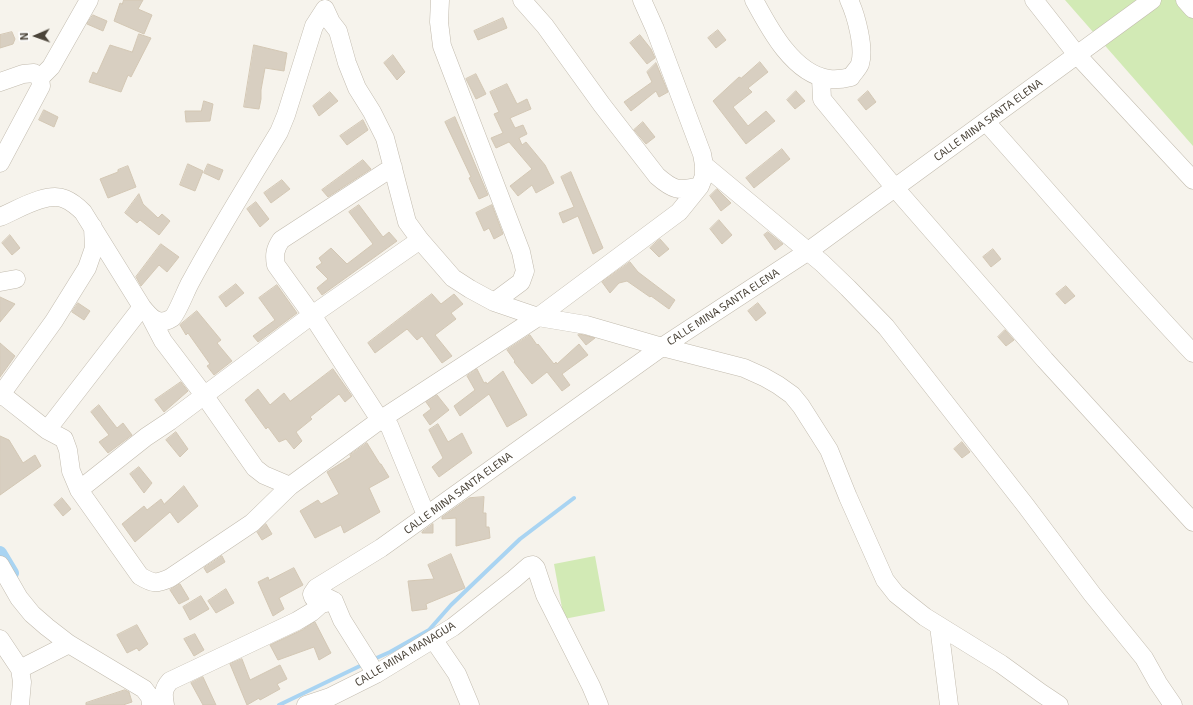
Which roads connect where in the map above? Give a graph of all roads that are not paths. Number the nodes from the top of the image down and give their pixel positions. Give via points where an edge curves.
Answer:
1 (90, 0) edge
2 (440, 0) edge
3 (522, 0) edge
4 (642, 0) edge
5 (754, 0) edge
6 (849, 0) edge
7 (1034, 0) edge
8 (1152, 0) edge
9 (1185, 0) edge
10 (325, 5) edge
11 (1193, 9) edge
12 (1078, 56) junction
13 (40, 78) junction
14 (821, 78) junction
15 (0, 82) edge
16 (986, 122) junction
17 (0, 163) edge
18 (704, 165) junction
19 (392, 167) junction
20 (1193, 180) edge
21 (700, 186) junction
22 (896, 188) junction
23 (0, 218) edge
24 (92, 227) junction
25 (420, 240) junction
26 (807, 252) junction
27 (494, 302) junction
28 (146, 312) junction
29 (312, 315) junction
30 (538, 317) junction
31 (662, 347) junction
32 (1193, 353) edge
33 (0, 394) edge
34 (204, 395) junction
35 (380, 420) junction
36 (47, 430) junction
37 (290, 486) junction
38 (80, 490) junction
39 (426, 515) junction
40 (1193, 522) edge
41 (0, 565) edge
42 (334, 601) junction
43 (939, 626) junction
44 (0, 639) edge
45 (433, 639) junction
46 (70, 644) junction
47 (20, 669) junction
48 (376, 674) junction
49 (332, 701) edge
50 (160, 702) edge
51 (20, 705) edge
52 (306, 705) edge
53 (470, 705) edge
54 (599, 705) edge
55 (949, 705) edge
56 (1059, 705) edge
57 (1173, 705) edge

1 - 13 street via 51,68
2 - 27 street via 442,46 521,252 524,271 521,282
3 - 21 street via 545,26 657,176 668,186 678,189 688,190
4 - 18 street via 658,36
5 - 14 street via 776,39 795,61
6 - 14 street via 859,28 860,65 851,77 839,80
7 - 12 street
8 - 12 street, CALLE MINA SANTA ELENA
9 - 11 street
10 - 19 street via 331,22 338,31 347,63 358,88 385,138
10 - 28 street via 314,26 286,115 278,132 190,283 174,317 167,321 158,321
12 - 16 street, CALLE MINA SANTA ELENA
12 - 20 street
13 - 15 street via 34,73 23,74
13 - 17 street via 41,86
14 - 22 street via 822,99
16 - 22 street, CALLE MINA SANTA ELENA
16 - 32 street via 1140,297
18 - 21 street via 704,176
18 - 26 street
19 - 25 street via 407,222
19 - 29 street via 281,240 276,248 276,265
21 - 30 street via 680,212
22 - 26 street, CALLE MINA SANTA ELENA
22 - 40 street via 1045,360
23 - 24 street via 52,196 65,198 74,204 83,212
24 - 28 street
24 - 33 street via 94,248 87,268 54,321
25 - 27 street via 453,278
25 - 29 street
26 - 31 street, CALLE MINA SANTA ELENA
26 - 57 street via 822,263 886,327 1144,658
27 - 30 street
28 - 34 street via 163,341
28 - 36 street
29 - 34 street
29 - 35 street
30 - 31 street via 586,325
30 - 35 street
31 - 39 street, CALLE MINA SANTA ELENA
31 - 43 street via 744,368 792,395 829,450 885,580 896,594
33 - 36 street
34 - 37 street via 255,468 264,475
34 - 38 street
35 - 37 street
35 - 39 street via 389,425
36 - 38 street via 64,439 71,471
37 - 38 street via 252,523 170,578 160,582 150,582 140,576
39 - 42 street, CALLE MINA SANTA ELENA via 381,548 316,588 312,594 313,598 328,598
41 - 46 street via 19,598 32,614
42 - 48 street via 342,620
42 - 50 street via 321,604 296,621 170,681
43 - 55 street
43 - 56 street via 1001,664
44 - 47 street
45 - 48 street, CALLE MINA MANAGUA
45 - 53 street via 457,674
45 - 54 street, CALLE MINA MANAGUA via 453,627 533,565
46 - 47 street
46 - 50 street via 144,689 150,697
47 - 51 street
48 - 49 street, CALLE MINA MANAGUA
49 - 52 street, CALLE MINA MANAGUA

